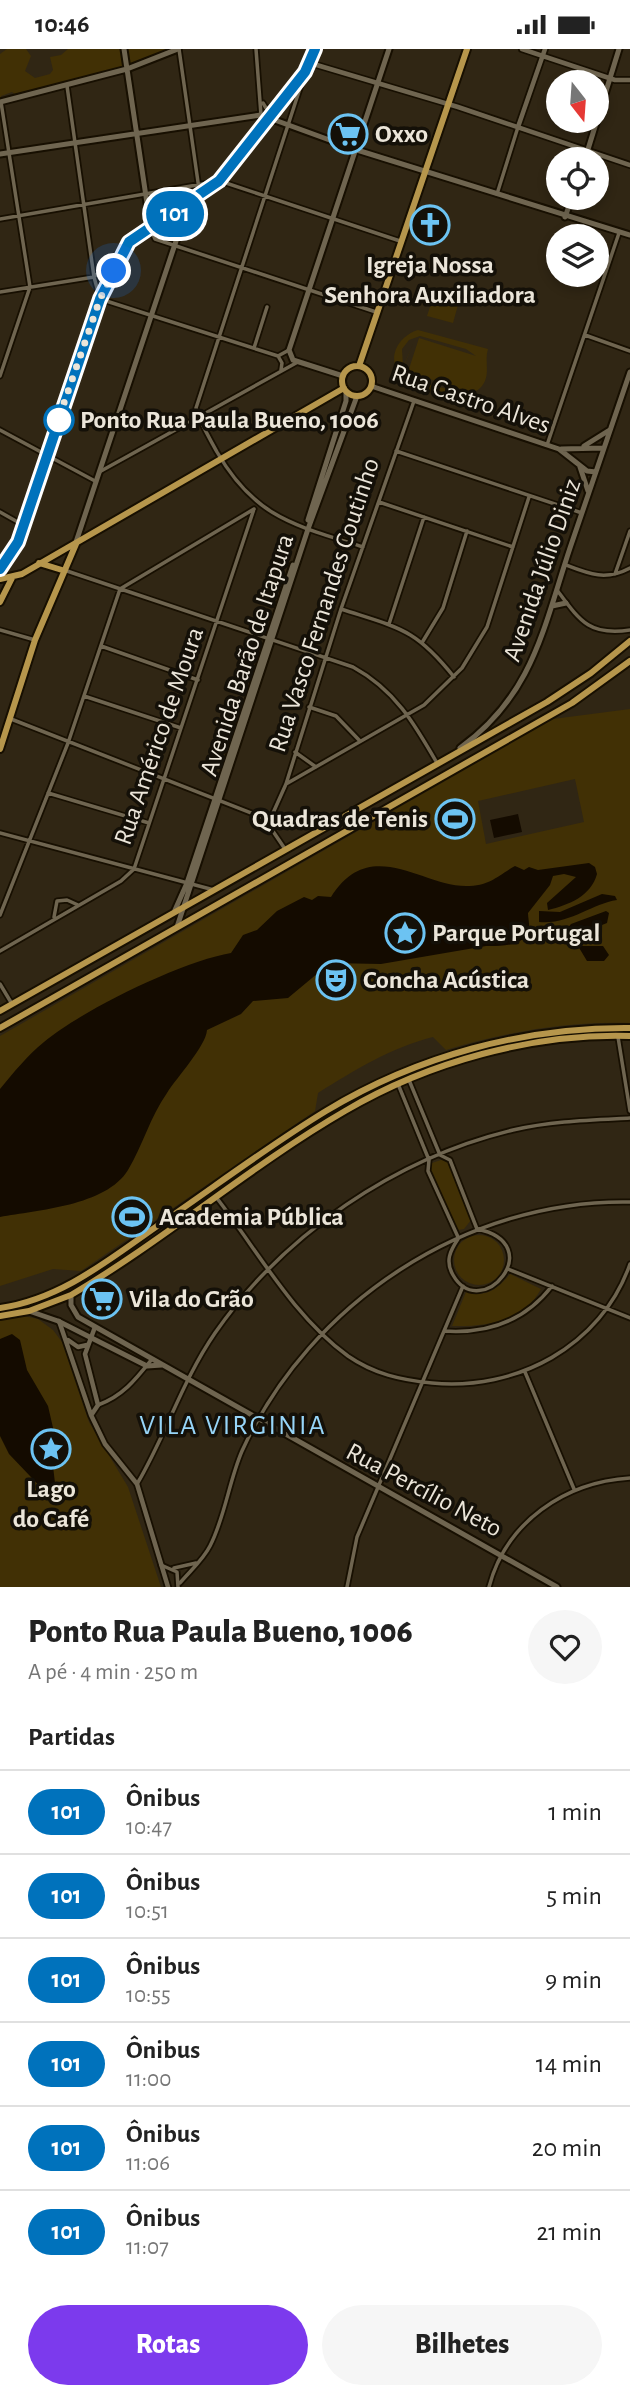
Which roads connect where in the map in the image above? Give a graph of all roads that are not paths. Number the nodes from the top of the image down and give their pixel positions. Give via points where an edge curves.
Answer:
1 (124, 49) edge
2 (179, 49) edge
3 (256, 49) edge
4 (315, 49) edge
5 (389, 49) edge
6 (467, 49) edge
7 (522, 49) edge
8 (545, 49) edge
9 (619, 49) edge
10 (543, 56) junction
11 (310, 63) junction
12 (127, 69) junction
13 (305, 72) junction
14 (610, 79) junction
15 (630, 80) edge
16 (378, 83) junction
17 (67, 84) junction
18 (261, 97) junction
19 (1, 102) edge
20 (449, 104) junction
21 (276, 109) junction
22 (261, 115) junction
23 (270, 119) junction
24 (191, 124) junction
25 (289, 127) junction
26 (518, 127) junction
27 (136, 133) junction
28 (76, 143) junction
29 (579, 147) edge
30 (589, 147) edge
31 (357, 150) junction
32 (9, 153) junction
33 (0, 154) edge
34 (609, 158) edge
35 (630, 165) edge
36 (426, 170) junction
37 (219, 181) junction
38 (198, 184) junction
39 (145, 194) junction
40 (497, 194) junction
41 (200, 197) junction
42 (267, 197) junction
43 (188, 205) junction
44 (85, 206) junction
45 (568, 210) edge
46 (19, 216) junction
47 (565, 217) junction
48 (0, 219) edge
49 (333, 219) junction
50 (150, 230) junction
51 (619, 233) junction
52 (630, 235) edge
53 (129, 242) junction
54 (402, 242) junction
55 (175, 246) junction
56 (242, 268) junction
57 (94, 277) junction
58 (30, 287) junction
59 (308, 291) junction
60 (0, 292) edge
61 (100, 299) junction
62 (267, 307) dead end
63 (378, 313) junction
64 (151, 315) junction
65 (585, 335) junction
66 (219, 337) junction
67 (254, 348) junction
68 (289, 350) junction
69 (630, 351) edge
70 (278, 356) junction
71 (298, 362) junction
72 (359, 366) junction
73 (279, 371) junction
74 (630, 372) edge
75 (0, 376) edge
76 (343, 376) junction
77 (371, 386) junction
78 (345, 390) junction
79 (623, 392) junction
80 (630, 394) edge
81 (357, 396) junction
82 (414, 399) junction
83 (198, 417) junction
84 (610, 429) junction
85 (0, 431) edge
86 (547, 445) junction
87 (603, 448) junction
88 (559, 449) junction
89 (577, 449) junction
90 (396, 451) junction
91 (46, 456) junction
92 (222, 459) junction
93 (579, 464) junction
94 (101, 471) junction
95 (596, 472) junction
96 (97, 482) junction
97 (589, 493) junction
98 (529, 497) junction
99 (378, 502) junction
100 (258, 506) junction
101 (254, 509) junction
102 (0, 512) edge
103 (582, 513) junction
104 (424, 517) junction
105 (23, 525) junction
106 (307, 529) junction
107 (467, 531) junction
108 (630, 531) edge
109 (76, 543) junction
110 (363, 547) junction
111 (513, 547) junction
112 (39, 563) junction
113 (565, 565) junction
114 (630, 568) edge
115 (0, 569) edge
116 (62, 570) junction
117 (615, 574) junction
118 (12, 578) junction
119 (0, 579) edge
120 (120, 589) junction
121 (557, 590) junction
122 (0, 602) edge
123 (566, 603) junction
124 (552, 606) junction
125 (341, 609) junction
126 (218, 622) junction
127 (389, 624) junction
128 (0, 630) edge
129 (630, 630) edge
130 (35, 640) junction
131 (270, 640) junction
132 (423, 641) junction
133 (630, 641) edge
134 (101, 646) junction
135 (627, 648) edge
136 (326, 657) junction
137 (630, 661) edge
138 (454, 677) junction
139 (198, 680) junction
140 (84, 696) junction
141 (547, 702) junction
142 (309, 707) junction
143 (555, 712) junction
144 (408, 714) junction
145 (496, 717) junction
146 (10, 718) junction
147 (8, 727) junction
148 (181, 728) junction
149 (501, 728) junction
150 (0, 736) edge
151 (360, 741) junction
152 (68, 743) junction
153 (0, 749) edge
154 (295, 752) junction
155 (451, 755) junction
156 (436, 763) junction
157 (317, 767) junction
158 (162, 780) junction
159 (286, 784) junction
160 (48, 793) junction
161 (217, 800) junction
162 (269, 822) junction
163 (149, 823) junction
164 (0, 833) edge
165 (30, 841) junction
166 (285, 849) junction
167 (134, 869) junction
168 (189, 883) junction
169 (215, 890) junction
170 (78, 905) junction
171 (182, 908) junction
172 (0, 915) edge
173 (167, 916) junction
174 (54, 918) junction
175 (177, 927) junction
176 (2, 949) edge
177 (0, 984) edge
178 (12, 1004) junction
179 (0, 1011) edge
180 (0, 1028) edge
181 (630, 1028) edge
182 (618, 1036) junction
183 (630, 1036) edge
184 (409, 1080) junction
185 (398, 1084) junction
186 (630, 1111) edge
187 (630, 1118) edge
188 (440, 1155) junction
189 (429, 1160) junction
190 (216, 1197) junction
191 (630, 1202) edge
192 (477, 1229) junction
193 (459, 1237) junction
194 (126, 1247) junction
195 (132, 1254) junction
196 (630, 1264) edge
197 (508, 1269) junction
198 (269, 1271) junction
199 (463, 1286) junction
200 (552, 1286) junction
201 (71, 1295) junction
202 (0, 1308) edge
203 (606, 1308) junction
204 (29, 1311) junction
205 (0, 1316) edge
206 (630, 1318) edge
207 (58, 1321) junction
208 (95, 1327) junction
209 (444, 1331) junction
210 (321, 1333) junction
211 (91, 1336) junction
212 (67, 1339) junction
213 (87, 1345) junction
214 (152, 1359) junction
215 (162, 1365) junction
216 (147, 1366) junction
217 (525, 1373) junction
218 (186, 1379) junction
219 (423, 1382) junction
220 (98, 1405) junction
221 (91, 1415) junction
222 (259, 1421) junction
223 (630, 1478) edge
224 (136, 1484) junction
225 (377, 1487) junction
226 (574, 1489) junction
227 (501, 1553) junction
228 (198, 1562) junction
229 (161, 1565) junction
230 (173, 1567) junction
231 (179, 1585) edge
232 (168, 1587) edge
233 (347, 1587) edge
234 (489, 1587) edge
235 (557, 1587) edge

1 - 12 main road
2 - 12 main road
2 - 24 street
3 - 18 street
4 - 11 main road
5 - 16 main road
6 - 20 main road
7 - 10 street
8 - 10 street
9 - 14 main road
10 - 14 street
10 - 26 street
11 - 13 main road
11 - 16 street
12 - 17 main road
12 - 27 main road
13 - 21 main road
13 - 25 street
14 - 15 street
14 - 30 main road
16 - 20 street
16 - 31 main road
17 - 19 main road
17 - 28 street
18 - 21 street via 267,108
18 - 22 street
19 - 32 street
20 - 26 street
20 - 36 main road
21 - 23 main road
22 - 23 main road
22 - 24 main road
23 - 25 main road
23 - 37 main road
24 - 27 main road
24 - 38 street
25 - 31 main road
25 - 42 street
26 - 29 street
26 - 40 street
27 - 28 main road
27 - 39 main road
28 - 32 main road
28 - 44 street
31 - 36 main road
31 - 49 main road
32 - 33 main road
32 - 46 street
34 - 35 street
36 - 40 main road
36 - 54 main road
37 - 38 street
37 - 41 main road
37 - 42 street
38 - 39 street
38 - 41 street
39 - 44 street
39 - 50 main road
40 - 47 main road
41 - 43 main road
42 - 49 street
42 - 56 street
43 - 50 main road
43 - 55 main road
44 - 46 street
44 - 57 street
45 - 47 main road
46 - 48 street
46 - 58 street
47 - 51 main road
49 - 54 street
49 - 59 main road
50 - 53 main road
50 - 55 street via 155,239
51 - 52 main road
51 - 65 street
53 - 57 street
53 - 61 main road
54 - 63 main road
55 - 56 street
55 - 64 main road
56 - 59 street
56 - 66 street
57 - 58 street
57 - 61 street
58 - 60 street
58 - 75 street
59 - 63 street
59 - 68 main road
61 - 64 street
61 - 91 main road
62 - 67 street
63 - 72 main road
64 - 66 street
64 - 94 main road
65 - 69 street
65 - 86 street
66 - 67 street
66 - 83 street via 196,408
67 - 70 street
68 - 70 street
68 - 71 main road
70 - 73 street
71 - 73 street
71 - 76 main road
72 - 76 main road via 349,368
72 - 77 main road via 370,373
73 - 83 street
74 - 79 main road, Avenida Júlio Diniz
76 - 78 main road, Avenida Barão de Itapura
77 - 81 main road
77 - 82 main road, Rua Castro Alves
78 - 81 main road
78 - 92 main road
78 - 106 main road, Avenida Barão de Itapura via 346,401
79 - 80 street
79 - 84 main road, Avenida Júlio Diniz
81 - 106 main road, Avenida Barão de Itapura
82 - 86 main road, Rua Castro Alves
82 - 90 street, Rua Vasco Fernandes Coutinho
83 - 92 street
83 - 94 street
84 - 87 main road, Avenida Júlio Diniz
84 - 89 main road
85 - 91 street
86 - 88 main road, Rua Castro Alves
87 - 89 main road, Rua Castro Alves
87 - 95 main road, Avenida Júlio Diniz
88 - 89 main road, Rua Castro Alves
88 - 93 main road, Rua Castro Alves
90 - 98 street
90 - 99 street, Rua Vasco Fernandes Coutinho
91 - 96 street
91 - 105 main road
92 - 100 street
92 - 109 main road
93 - 95 main road, Rua Castro Alves
93 - 97 main road
94 - 96 main road
95 - 97 main road, Avenida Júlio Diniz
96 - 109 main road
97 - 103 main road, Avenida Júlio Diniz
98 - 103 street
98 - 111 street
99 - 104 street
99 - 110 street, Rua Vasco Fernandes Coutinho
100 - 101 street
100 - 106 street
101 - 120 street
101 - 126 street, Rua Américo de Moura
102 - 105 street
103 - 113 main road, Avenida Júlio Diniz
104 - 107 street
104 - 127 street
105 - 115 main road
106 - 110 street
106 - 131 main road, Avenida Barão de Itapura
107 - 111 street
107 - 132 street via 443,608
108 - 117 street
109 - 112 main road
109 - 116 main road
110 - 125 street, Rua Vasco Fernandes Coutinho
111 - 138 street via 487,627
112 - 116 main road
112 - 118 main road
113 - 117 street via 593,575
113 - 121 main road, Avenida Júlio Diniz
114 - 117 street
116 - 120 street
116 - 130 main road
118 - 119 main road
118 - 122 main road
120 - 126 street
120 - 134 street
121 - 123 street
121 - 124 main road, Avenida Júlio Diniz
123 - 124 main road
123 - 129 street via 590,627 604,632
124 - 145 main road, Avenida Júlio Diniz via 529,670
125 - 127 street
125 - 136 street, Rua Vasco Fernandes Coutinho
126 - 131 street
126 - 139 street, Rua Américo de Moura
127 - 132 street
128 - 130 street
130 - 146 main road
131 - 136 street
131 - 161 main road, Avenida Barão de Itapura
132 - 138 street
133 - 135 main road
134 - 139 street
134 - 140 street
135 - 141 main road
136 - 142 street, Rua Vasco Fernandes Coutinho
136 - 144 street via 370,676
137 - 143 main road
138 - 144 street
139 - 148 street, Rua Américo de Moura
140 - 148 street
140 - 152 street
141 - 143 main road
141 - 149 main road
142 - 151 street via 336,716
142 - 154 street, Rua Vasco Fernandes Coutinho
143 - 175 main road
144 - 151 street
144 - 156 street
145 - 149 main road via 493,727
145 - 155 main road, Avenida Júlio Diniz
146 - 147 main road
146 - 152 street
147 - 150 main road
147 - 153 main road
148 - 158 street, Rua Américo de Moura
149 - 155 main road
151 - 157 street
152 - 158 street
152 - 160 street
154 - 157 street
154 - 159 street, Rua Vasco Fernandes Coutinho
155 - 156 main road
156 - 166 main road
157 - 159 street
158 - 161 street
158 - 163 street, Rua Américo de Moura
159 - 162 street, Rua Vasco Fernandes Coutinho
160 - 163 street
160 - 165 street
161 - 162 street
161 - 168 main road, Avenida Barão de Itapura
162 - 166 street
163 - 167 street, Rua Américo de Moura
164 - 165 street
165 - 167 street
165 - 172 street
166 - 169 main road
167 - 168 street
167 - 170 street, Rua Américo de Moura
168 - 169 street
168 - 171 main road, Avenida Barão de Itapura
168 - 173 main road, Avenida Barão de Itapura
169 - 171 main road
170 - 174 street, Rua Américo de Moura
170 - 174 street via 57,901
171 - 173 main road
171 - 175 main road, Avenida Barão de Itapura
173 - 178 main road
174 - 176 street, Rua Américo de Moura
175 - 180 main road
177 - 178 street
178 - 179 main road
181 - 194 main road via 571,1030 509,1040 387,1079 319,1116
182 - 183 main road
182 - 184 main road via 511,1048
182 - 186 street
184 - 185 main road
184 - 188 street
185 - 189 street
185 - 190 main road via 318,1127
187 - 188 street via 530,1127
188 - 189 street
188 - 192 street via 450,1160
189 - 193 street via 428,1171
189 - 198 street via 349,1203
190 - 195 main road
190 - 198 street
191 - 192 street via 562,1206
192 - 193 street
192 - 197 street via 502,1241 509,1254
193 - 199 street via 449,1262
193 - 210 street via 368,1293
194 - 195 main road
194 - 202 main road via 59,1291
195 - 201 main road
196 - 203 street
197 - 199 street via 490,1288
197 - 200 street
198 - 210 street
198 - 218 street via 216,1332
199 - 209 street
200 - 203 street
200 - 209 street via 537,1305 507,1322 470,1331
201 - 204 main road
201 - 208 main road, Rua Percílio Neto via 73,1312
203 - 206 street
203 - 217 street via 566,1348
204 - 205 main road
204 - 207 main road
207 - 211 main road
207 - 212 street
208 - 211 street
208 - 214 main road, Rua Percílio Neto
209 - 219 street
210 - 219 street via 368,1368
210 - 222 street via 285,1377
211 - 213 street
211 - 216 main road
212 - 213 street via 78,1346
212 - 221 street
213 - 220 street via 85,1355
214 - 215 main road, Rua Percílio Neto
214 - 216 street
215 - 216 main road
215 - 218 main road, Rua Percílio Neto
216 - 220 street via 132,1385
217 - 219 street via 482,1384
217 - 226 street
218 - 222 main road, Rua Percílio Neto
218 - 224 street
219 - 225 street
220 - 221 street
221 - 224 street via 105,1444
222 - 225 main road, Rua Percílio Neto
222 - 228 street via 242,1451 211,1544
223 - 226 street
224 - 229 street
225 - 227 main road, Rua Percílio Neto
225 - 233 street via 356,1537
226 - 227 street via 525,1523
227 - 234 street
227 - 235 main road, Rua Percílio Neto
228 - 230 street
228 - 231 street
229 - 230 street
229 - 232 street
230 - 231 street

